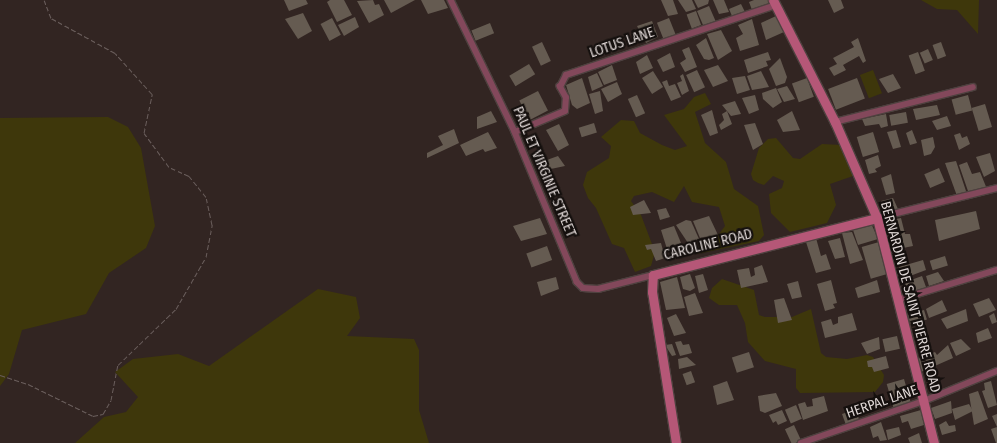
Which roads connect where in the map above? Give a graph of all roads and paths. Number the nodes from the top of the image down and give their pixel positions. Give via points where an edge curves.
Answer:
1 (44, 0) edge
2 (451, 0) edge
3 (774, 2) edge
4 (973, 87) dead end
5 (835, 122) junction
6 (515, 132) junction
7 (997, 188) edge
8 (877, 218) junction
9 (997, 270) edge
10 (653, 275) junction
11 (898, 300) junction
12 (997, 371) edge
13 (0, 375) edge
14 (924, 401) junction
15 (676, 443) edge
16 (801, 443) edge
17 (934, 443) edge

1 - 13 path via 51,18 115,53 152,94 144,133 169,167 188,176 206,197 212,225 206,257 176,309 118,365 111,400 103,414 93,416 28,384
2 - 6 street, PAUL ET VIRGINIE STREET
3 - 5 main road, BERNARDIN DE SAINT PIERRE ROAD
3 - 6 street, LOTUS LANE via 566,75 560,87 566,98 564,111
4 - 5 street
5 - 8 main road, BERNARDIN DE SAINT PIERRE ROAD
6 - 10 street, PAUL ET VIRGINIE STREET via 577,282 583,288 598,289
7 - 8 street
8 - 10 main road, CAROLINE ROAD
8 - 11 main road, BERNARDIN DE SAINT PIERRE ROAD
9 - 11 street
10 - 15 main road, CAROLINE ROAD via 652,292
11 - 14 main road, BERNARDIN DE SAINT PIERRE ROAD
12 - 14 street, HERPAL LANE
14 - 16 street, HERPAL LANE
14 - 17 main road, BERNARDIN DE SAINT PIERRE ROAD

